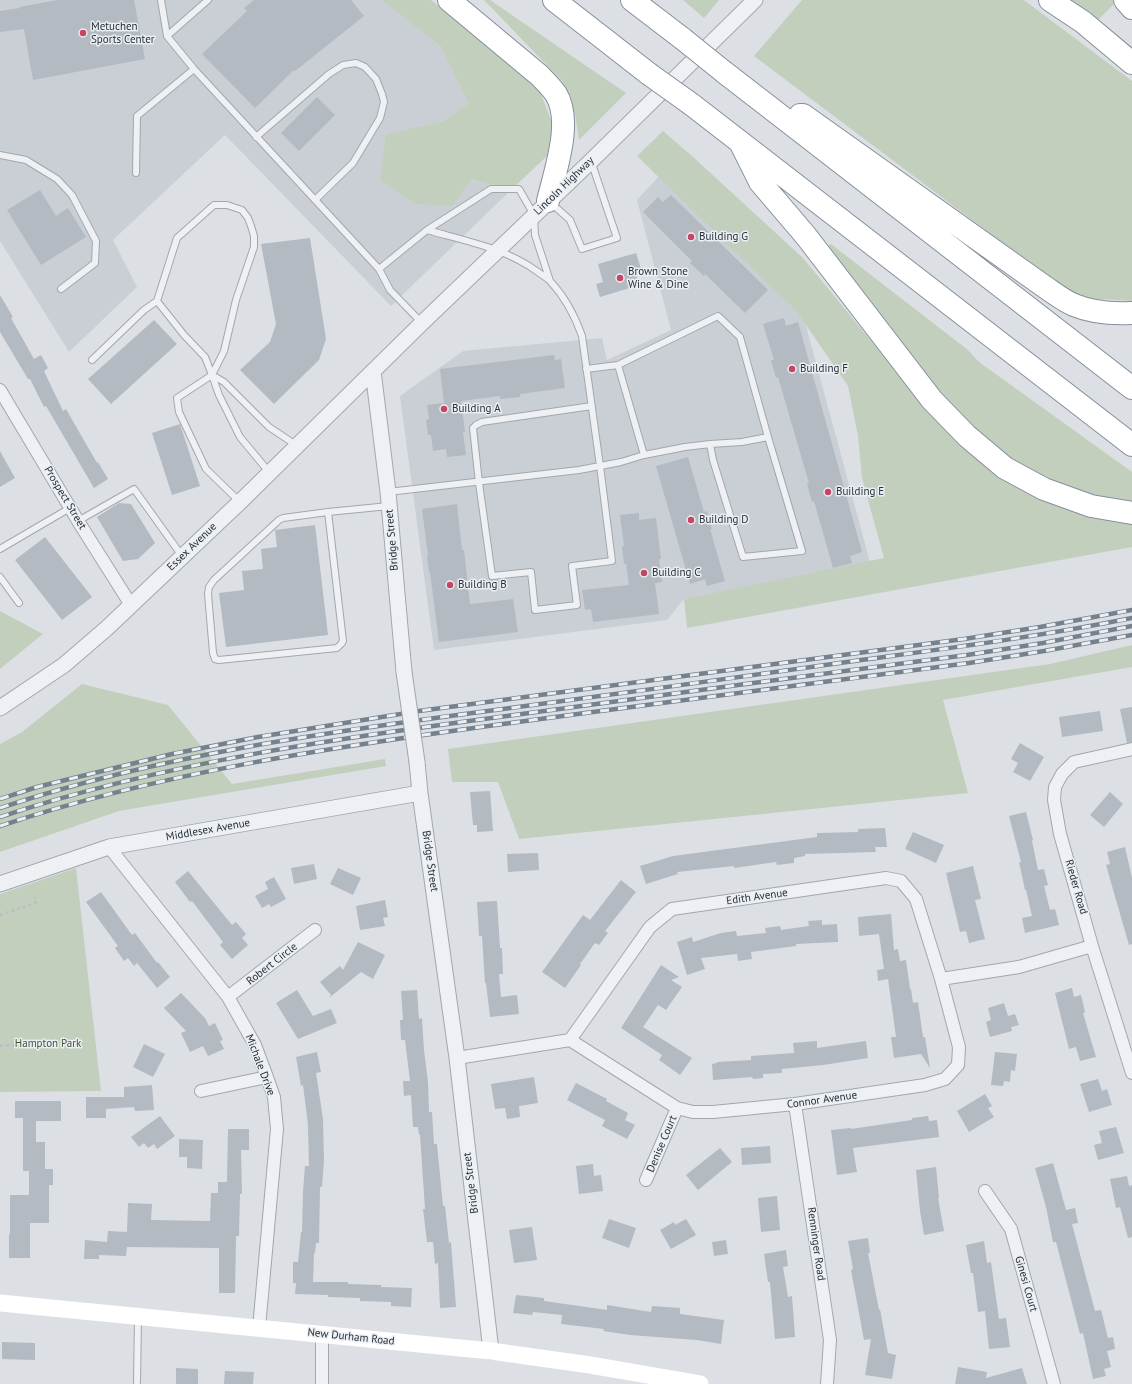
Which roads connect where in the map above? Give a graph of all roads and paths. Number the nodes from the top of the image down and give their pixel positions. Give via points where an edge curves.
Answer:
1 (160, 0) edge
2 (208, 0) edge
3 (449, 0) edge
4 (554, 0) edge
5 (632, 0) edge
6 (755, 0) edge
7 (1050, 0) edge
8 (1125, 0) edge
9 (1132, 8) edge
10 (167, 36) junction
11 (1132, 63) edge
12 (194, 69) junction
13 (772, 109) junction
14 (256, 137) junction
15 (740, 142) junction
16 (0, 155) edge
17 (591, 160) junction
18 (136, 173) dead end
19 (315, 200) junction
20 (541, 208) junction
21 (427, 230) junction
22 (498, 250) junction
23 (379, 268) junction
24 (550, 280) junction
25 (61, 289) dead end
26 (157, 301) junction
27 (1132, 313) edge
28 (422, 323) junction
29 (92, 360) dead end
30 (618, 366) junction
31 (586, 369) junction
32 (373, 371) junction
33 (212, 375) junction
34 (1132, 388) edge
35 (0, 390) edge
36 (592, 406) junction
37 (768, 437) junction
38 (710, 444) junction
39 (296, 445) junction
40 (1132, 445) edge
41 (644, 455) junction
42 (600, 466) junction
43 (269, 472) junction
44 (479, 483) junction
45 (388, 499) junction
46 (240, 502) junction
47 (70, 508) junction
48 (328, 512) junction
49 (1132, 513) edge
50 (78, 521) junction
51 (0, 549) edge
52 (182, 556) junction
53 (0, 577) edge
54 (19, 603) dead end
55 (131, 605) junction
56 (0, 708) edge
57 (1132, 749) edge
58 (420, 793) junction
59 (109, 847) junction
60 (0, 884) edge
61 (35, 897) dead end
62 (0, 915) edge
63 (315, 930) dead end
64 (1092, 946) junction
65 (941, 979) junction
66 (228, 997) junction
67 (83, 1040) dead end
68 (570, 1040) junction
69 (0, 1046) edge
70 (457, 1058) junction
71 (1132, 1073) edge
72 (267, 1077) junction
73 (201, 1091) dead end
74 (795, 1104) junction
75 (677, 1108) junction
76 (646, 1180) dead end
77 (985, 1191) dead end
78 (0, 1303) edge
79 (138, 1316) junction
80 (260, 1328) junction
81 (322, 1334) junction
82 (491, 1351) junction
83 (137, 1382) dead end
84 (322, 1384) edge
85 (700, 1384) edge
86 (827, 1384) edge
87 (1054, 1384) edge

1 - 10 lane
2 - 10 lane
3 - 20 highway via 539,75 557,95 563,123 562,139
4 - 15 highway, bridge
5 - 13 highway, bridge
6 - 17 street, Lincoln Highway
7 - 11 highway via 1083,22
8 - 9 highway
10 - 12 lane
12 - 14 lane
12 - 18 lane via 137,116
13 - 27 highway via 803,115 1045,288 1073,305 1094,312
13 - 34 highway
14 - 19 lane
14 - 19 lane via 343,65 356,63 365,67 376,79 382,94 384,102 380,118 353,163
15 - 40 highway
15 - 49 highway via 760,182 806,236 932,400 967,436 1005,468 1044,489 1091,506
16 - 25 lane via 26,160 56,179 72,195 96,241 95,263
17 - 20 street, Lincoln Highway
17 - 20 lane via 617,238 582,249 570,220
19 - 23 lane
20 - 21 lane via 519,189 491,189
20 - 22 street, Lincoln Highway
20 - 24 lane via 535,235
21 - 22 lane
21 - 23 lane
22 - 24 lane via 529,265
22 - 28 street, Lincoln Highway
23 - 28 lane via 390,290
24 - 31 lane via 564,298 577,322 582,336
26 - 29 lane via 144,310
26 - 33 lane via 205,357
26 - 33 lane via 177,238 214,205 227,205 242,210 251,226 254,247 236,300 224,351
28 - 32 street, Lincoln Highway
30 - 31 lane
30 - 37 lane via 718,316 740,337
30 - 41 lane
31 - 36 lane
32 - 39 street, Essex Avenue
32 - 45 street, Bridge Street
33 - 39 lane via 224,382 269,427
33 - 43 lane via 219,396 240,437
33 - 46 lane via 177,398 179,412 206,468
35 - 47 street, Prospect Street
36 - 42 lane
36 - 44 lane via 476,425 473,428
37 - 38 lane
37 - 38 lane via 802,550 743,557
38 - 41 lane
39 - 43 street, Essex Avenue
41 - 42 lane
42 - 44 lane
42 - 44 lane via 612,561 572,566 577,605 535,610 531,572 492,576
43 - 46 street, Essex Avenue
44 - 45 lane
45 - 48 lane
45 - 58 street, Bridge Street, bridge via 404,672
46 - 52 street, Essex Avenue
47 - 50 street, Prospect Street
47 - 51 lane
48 - 48 lane via 279,520 214,580 208,594 215,659 336,648 341,644 343,641
50 - 52 lane via 134,489
50 - 55 street, Prospect Street
52 - 55 street, Essex Avenue
53 - 54 lane
55 - 56 street, Essex Avenue via 64,665
57 - 64 street, Rieder Road via 1074,762 1062,774 1055,787 1054,800 1060,834
58 - 59 street, Middlesex Avenue
58 - 70 street, Bridge Street
59 - 60 street, Middlesex Avenue
59 - 66 street, Michale Drive
61 - 62 path via 36,902
63 - 66 street, Robert Circle
64 - 65 street via 1019,967
64 - 71 street, Rieder Road
65 - 68 street, Edith Avenue via 916,899 901,881 886,878 672,909 650,927
65 - 74 street, Connor Avenue via 960,1047 958,1065 945,1079 925,1085
66 - 72 street, Michale Drive via 255,1045
67 - 69 path
68 - 70 street
68 - 75 street, Connor Avenue
70 - 82 street, Bridge Street
72 - 73 street
72 - 80 street, Michale Drive via 274,1097 276,1129
74 - 75 street, Connor Avenue via 713,1112 692,1112
74 - 86 street, Renninger Road via 830,1340
75 - 76 street, Denise Court
77 - 87 street, Ginesi Court via 1011,1229
78 - 79 main road, New Durham Road
79 - 80 main road, New Durham Road
79 - 83 lane
80 - 81 main road, New Durham Road
81 - 82 main road, New Durham Road
81 - 84 street
82 - 85 main road, New Durham Road

